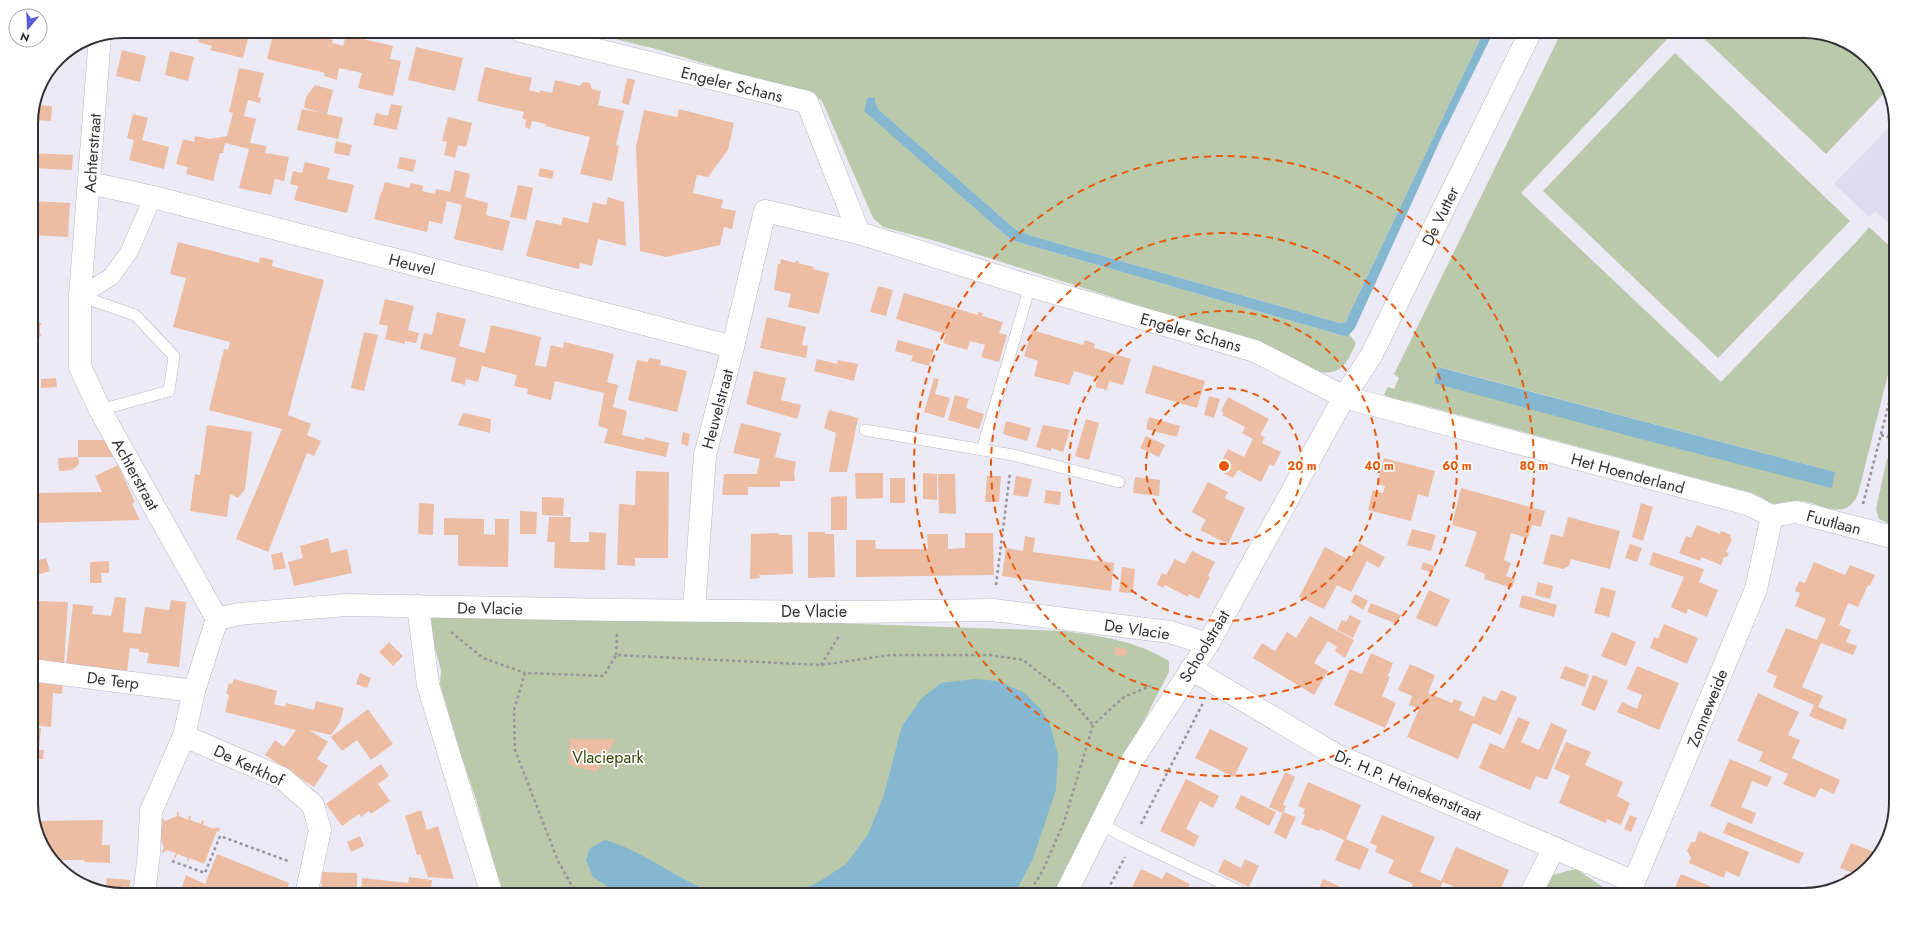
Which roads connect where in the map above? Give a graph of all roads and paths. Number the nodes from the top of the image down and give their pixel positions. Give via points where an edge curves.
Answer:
1 (549, 38) edge
2 (1528, 38) edge
3 (100, 42) edge
4 (90, 183) junction
5 (153, 197) junction
6 (765, 211) joint
7 (859, 233) junction
8 (1030, 286) junction
9 (80, 296) junction
10 (733, 347) junction
11 (1344, 398) junction
12 (1889, 404) edge
13 (100, 410) junction
14 (865, 430) dead end
15 (1881, 435) junction
16 (1889, 437) edge
17 (982, 450) junction
18 (1013, 455) junction
19 (1119, 482) dead end
20 (1772, 516) junction
21 (1856, 527) junction
22 (1889, 536) edge
23 (418, 606) junction
24 (694, 610) junction
25 (992, 610) junction
26 (217, 619) junction
27 (448, 630) dead end
28 (1208, 644) junction
29 (1191, 669) junction
30 (38, 671) edge
31 (525, 673) junction
32 (194, 691) junction
33 (1092, 725) junction
34 (184, 736) junction
35 (1100, 824) junction
36 (1554, 848) junction
37 (149, 853) junction
38 (311, 869) junction
39 (145, 888) edge
40 (307, 888) edge
41 (490, 888) edge
42 (573, 888) edge
43 (1032, 888) edge
44 (1068, 888) edge
45 (1232, 888) edge
46 (1534, 888) edge
47 (1629, 888) edge
48 (1631, 888) edge

1 - 7 street, Engeler Schans via 807,102
2 - 11 street, De Vutter via 1371,356
3 - 4 street, Achterstraat
4 - 5 street, Heuvel
4 - 9 street, Achterstraat
5 - 9 street via 129,252 111,277
5 - 10 street, Heuvel
6 - 7 street, Engeler Schans
6 - 10 street, Heuvelstraat
7 - 8 street, Engeler Schans
8 - 11 street, Engeler Schans via 1254,351
8 - 17 lane
9 - 13 street, Achterstraat via 80,367
9 - 13 lane via 135,315 174,356 169,391
10 - 24 street, Heuvelstraat via 705,455
11 - 20 street, Het Hoenderland via 1748,504
11 - 28 street, Schoolstraat
12 - 15 path
13 - 26 street, Achterstraat
14 - 17 lane
15 - 16 path
15 - 21 path
17 - 18 lane
18 - 19 lane
18 - 25 path
20 - 21 street, Fuutlaan via 1796,512
20 - 48 street, Zonneweide via 1756,589
21 - 22 street, Fuutlaan
23 - 24 street, De Vlacie
23 - 26 street, De Vlacie via 346,605 239,614
23 - 41 street via 428,685
24 - 25 street, De Vlacie
25 - 28 street, De Vlacie via 1170,632
26 - 32 street
27 - 31 path via 483,658
28 - 29 street, Schoolstraat
29 - 33 path via 1124,697
29 - 35 street, Schoolstraat via 1133,759
29 - 36 street, Dr. H.P. Heinekenstraat via 1336,755
30 - 32 street, De Terp
31 - 33 path via 604,676 616,655 821,665 890,656 990,655 1023,660 1063,691
31 - 42 path via 514,710 515,750 558,861
32 - 34 street
33 - 43 path via 1064,822
34 - 37 street via 151,811
34 - 38 street, De Kerkhof via 282,778 313,805 320,830
35 - 44 street, Schoolstraat
35 - 45 lane
36 - 46 street
36 - 47 street, Dr. H.P. Heinekenstraat
37 - 38 path via 205,873 220,836
37 - 39 street
38 - 40 street, De Kerkhof

